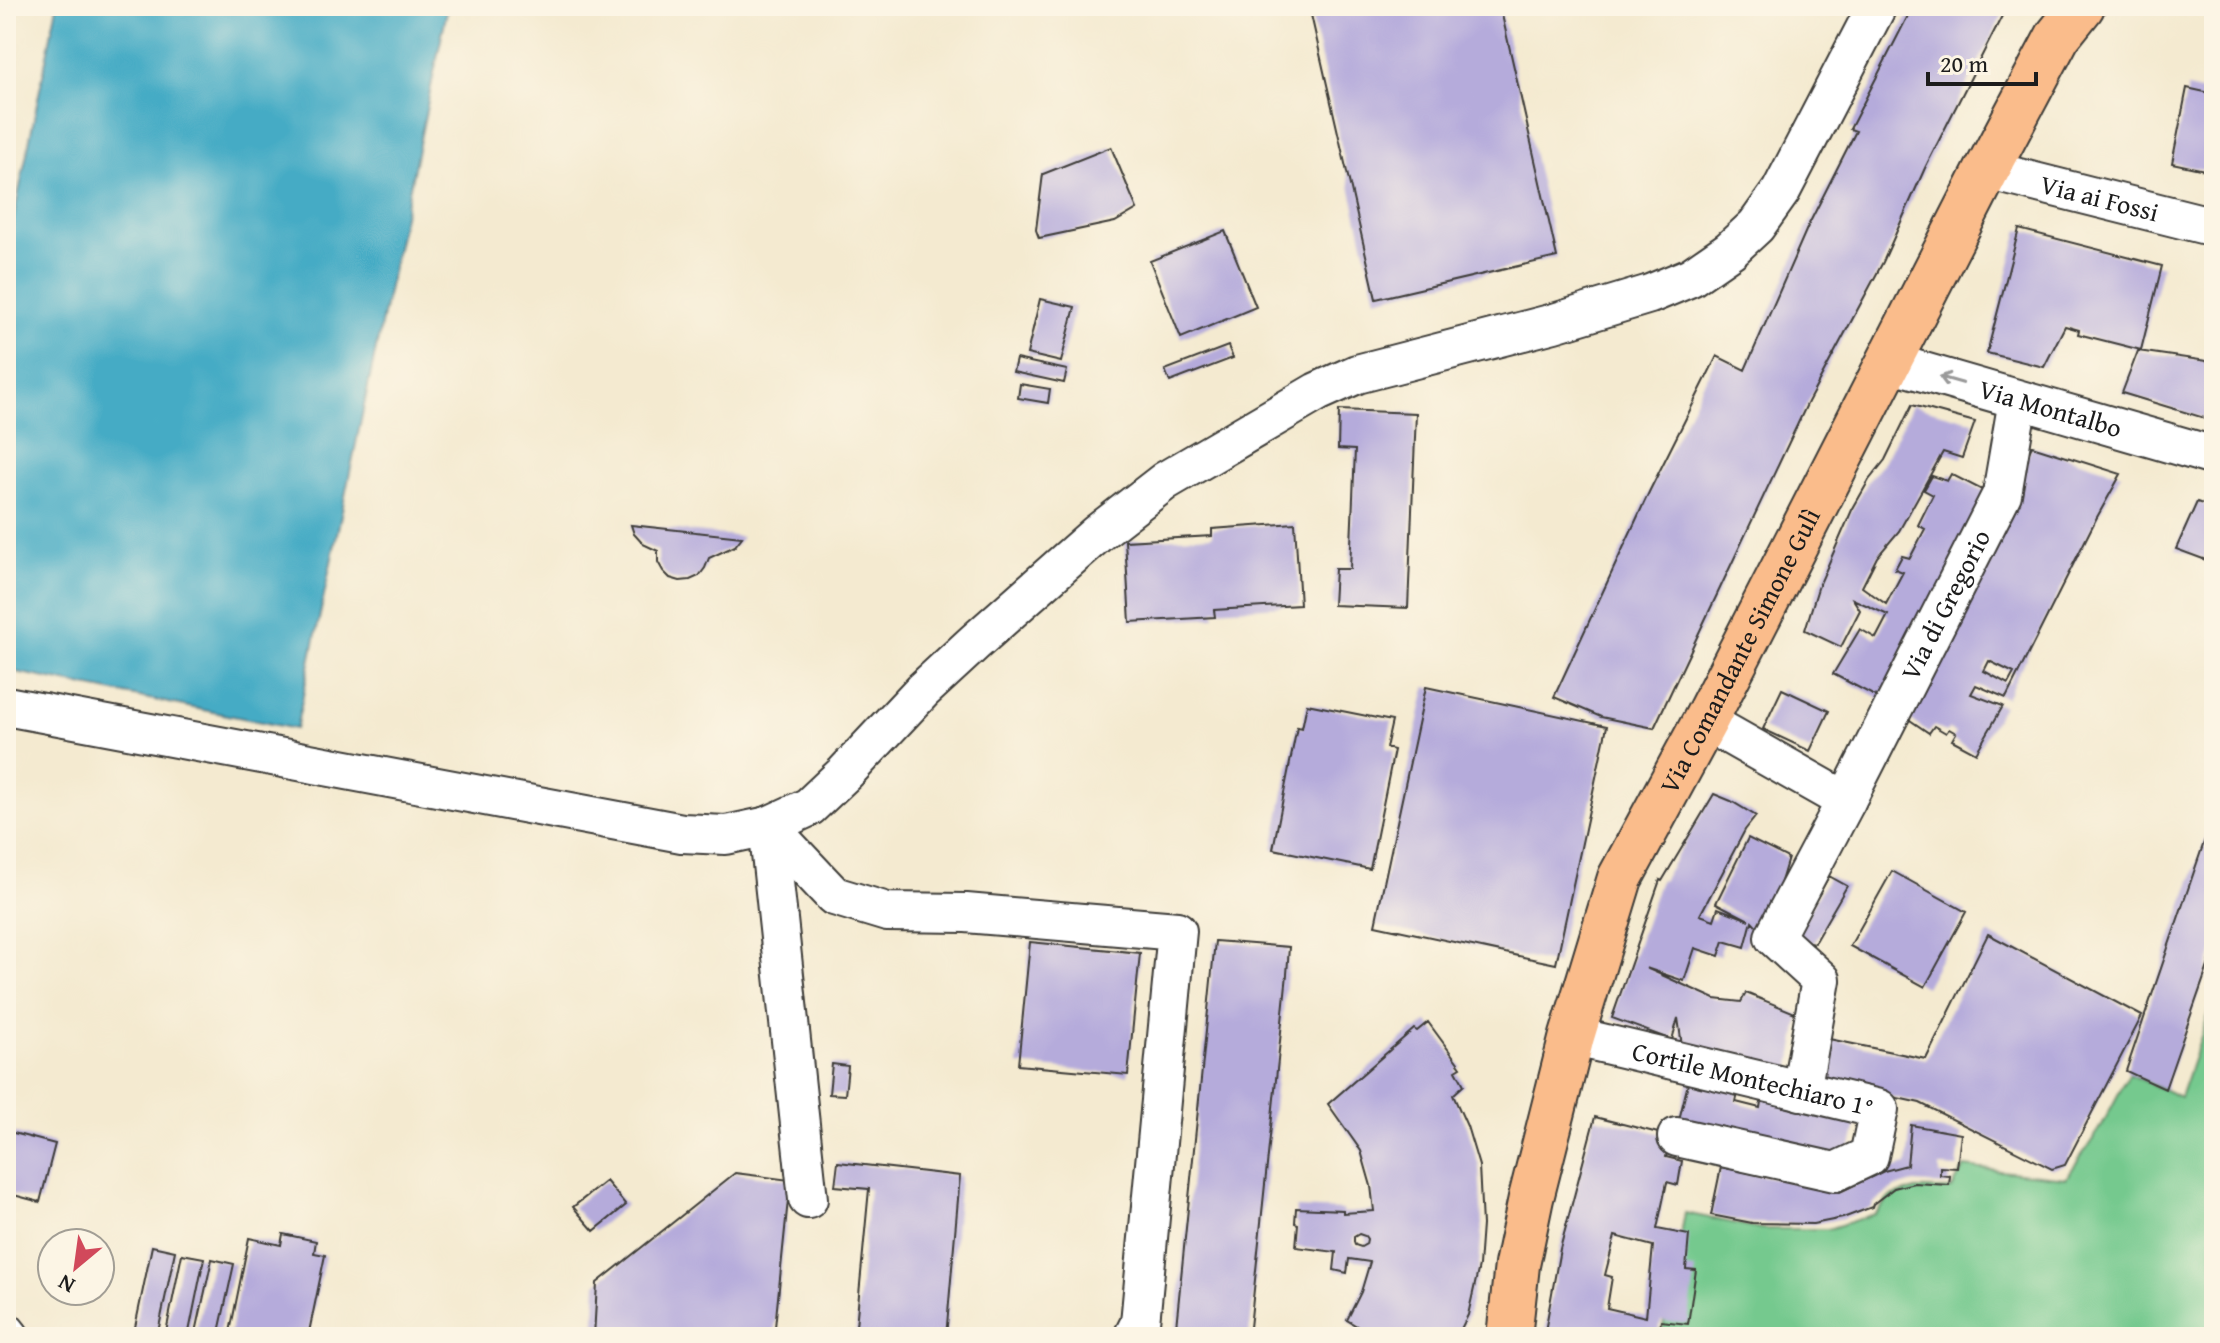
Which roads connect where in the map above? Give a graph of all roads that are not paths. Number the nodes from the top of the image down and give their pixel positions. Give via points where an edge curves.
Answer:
1 (1877, 6) edge
2 (2082, 6) edge
3 (1987, 170) junction
4 (2214, 227) edge
5 (1889, 362) junction
6 (2018, 400) junction
7 (2214, 456) edge
8 (6, 706) edge
9 (1705, 721) junction
10 (1846, 801) junction
11 (768, 826) junction
12 (1572, 1036) junction
13 (1801, 1091) junction
14 (1677, 1137) dead end
15 (808, 1199) dead end
16 (6, 1332) edge
17 (10, 1337) edge
18 (1133, 1337) edge
19 (1509, 1337) edge

1 - 11 street via 1781,191 1730,250 1691,277 1650,294 1357,374 1165,481 1098,533 923,690 809,807
2 - 3 main road, Via Comandante Simone Gulì via 2058,36
3 - 4 street, Via ai Fossi
3 - 5 main road, Via Comandante Simone Gulì
6 -> 5 street, Via Montalbo
5 - 9 main road, Via Comandante Simone Gulì
6 - 7 street, Via Montalbo
6 - 10 street, Via di Gregorio via 2002,494
8 - 11 street via 682,833 726,835
9 - 10 street
9 - 12 main road, Via Comandante Simone Gulì via 1620,878
10 - 13 street, Via di Gregorio via 1774,937 1821,980
11 - 15 street
11 - 18 street via 834,896 887,912 966,913 1177,931 1140,1323
12 - 13 street, Cortile Montechiaro 1°
12 - 19 main road, Via Comandante Simone Gulì via 1531,1198
13 - 14 street, Cortile Montechiaro 1° via 1879,1109 1869,1156 1835,1172
16 - 17 street

